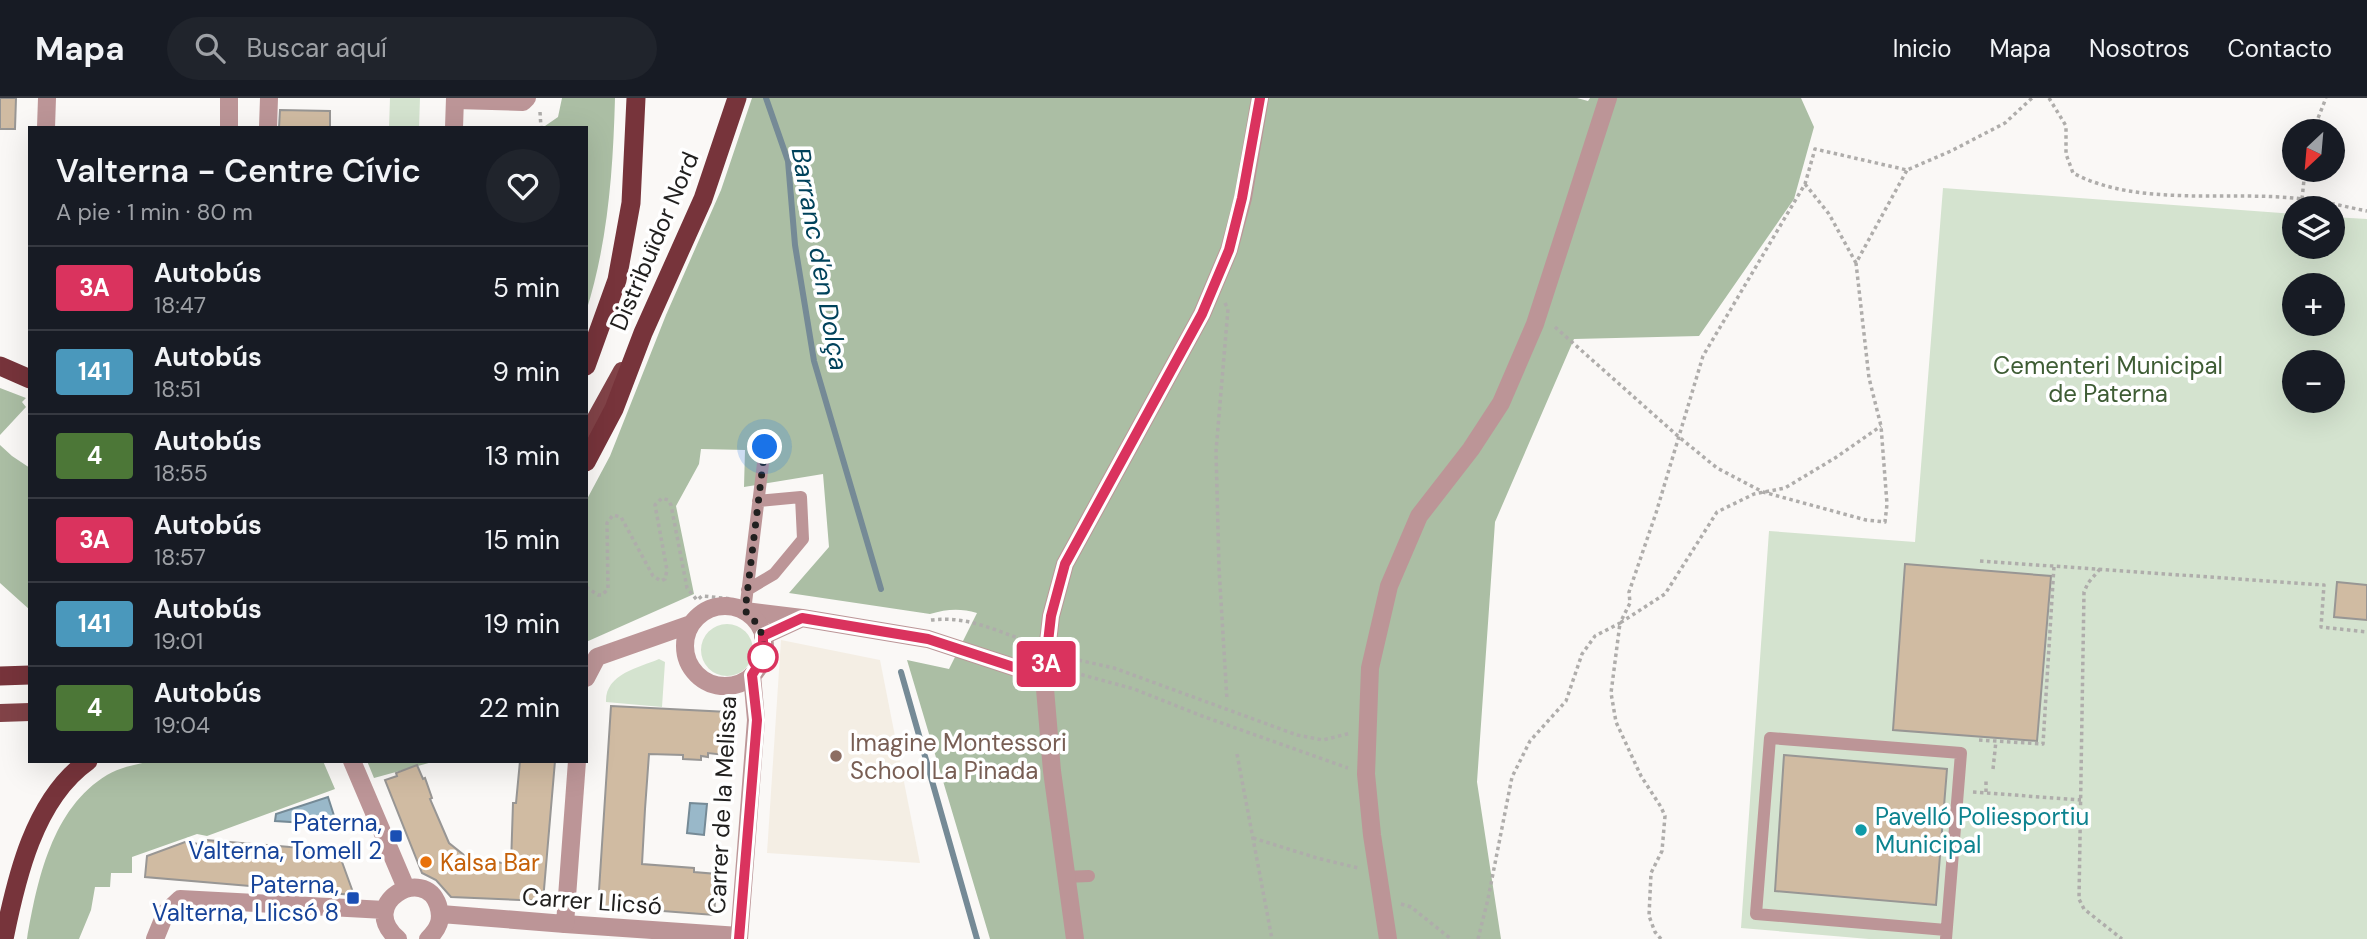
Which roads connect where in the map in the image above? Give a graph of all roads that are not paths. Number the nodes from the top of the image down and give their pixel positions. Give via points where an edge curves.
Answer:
1 (47, 98) edge
2 (229, 98) edge
3 (269, 98) edge
4 (527, 98) edge
5 (636, 98) edge
6 (737, 98) edge
7 (1260, 98) edge
8 (1608, 98) edge
9 (455, 99) edge
10 (46, 126) edge
11 (229, 126) edge
12 (268, 126) edge
13 (454, 126) edge
14 (643, 333) junction
15 (588, 361) edge
16 (0, 366) edge
17 (28, 378) edge
18 (588, 432) edge
19 (765, 447) dead end
20 (588, 458) edge
21 (758, 501) junction
22 (747, 590) junction
23 (745, 611) junction
24 (802, 618) junction
25 (691, 624) junction
26 (763, 636) junction
27 (1046, 665) junction
28 (588, 674) edge
29 (28, 675) edge
30 (752, 675) junction
31 (0, 676) edge
32 (28, 712) edge
33 (0, 713) edge
34 (86, 763) edge
35 (353, 763) edge
36 (577, 763) edge
37 (1089, 876) dead end
38 (1065, 877) junction
39 (406, 888) junction
40 (385, 910) junction
41 (441, 914) junction
42 (565, 925) junction
43 (1946, 935) edge
44 (739, 937) edge
45 (4, 939) edge
46 (155, 939) edge
47 (398, 939) edge
48 (428, 939) edge
49 (1075, 939) edge
50 (1388, 939) edge

1 - 10 street
2 - 11 street
3 - 12 street
4 - 9 street via 523,102 483,103
5 - 15 highway, Distribuïdor Nord via 631,203 617,281
6 - 14 highway, Distribuïdor Nord via 703,199
7 - 27 street via 1229,250 1202,314 1065,564 1051,616
8 - 50 street via 1535,324 1501,403 1419,516 1389,586 1370,668 1366,774
9 - 13 street
14 - 18 main road, Distribuïdor Nord
14 - 20 highway via 614,409
16 - 17 highway
19 - 21 lane
21 - 22 lane
21 - 22 lane via 800,497 803,539 774,574
22 - 23 lane
23 - 24 street
23 - 25 street via 709,609
23 - 26 street
24 - 26 street
24 - 27 street
25 - 28 street via 597,657
25 - 30 street via 685,649 688,661 705,681 729,686
26 - 30 street via 763,657
27 - 38 street
29 - 31 highway
30 - 44 street, Carrer de la Melissa via 757,720
32 - 33 main road
34 - 45 highway via 50,799 16,877
35 - 39 street
36 - 42 street
37 - 38 lane
38 - 49 street
39 - 40 street via 392,895
39 - 41 street via 423,889 436,898
40 - 46 street via 180,899 166,912
40 - 47 street via 385,922
41 - 42 street, Carrer Llicsó
41 - 48 street via 438,929
42 - 44 street, Carrer Llicsó
43 - 43 lane via 1961,753 1770,738 1756,914

